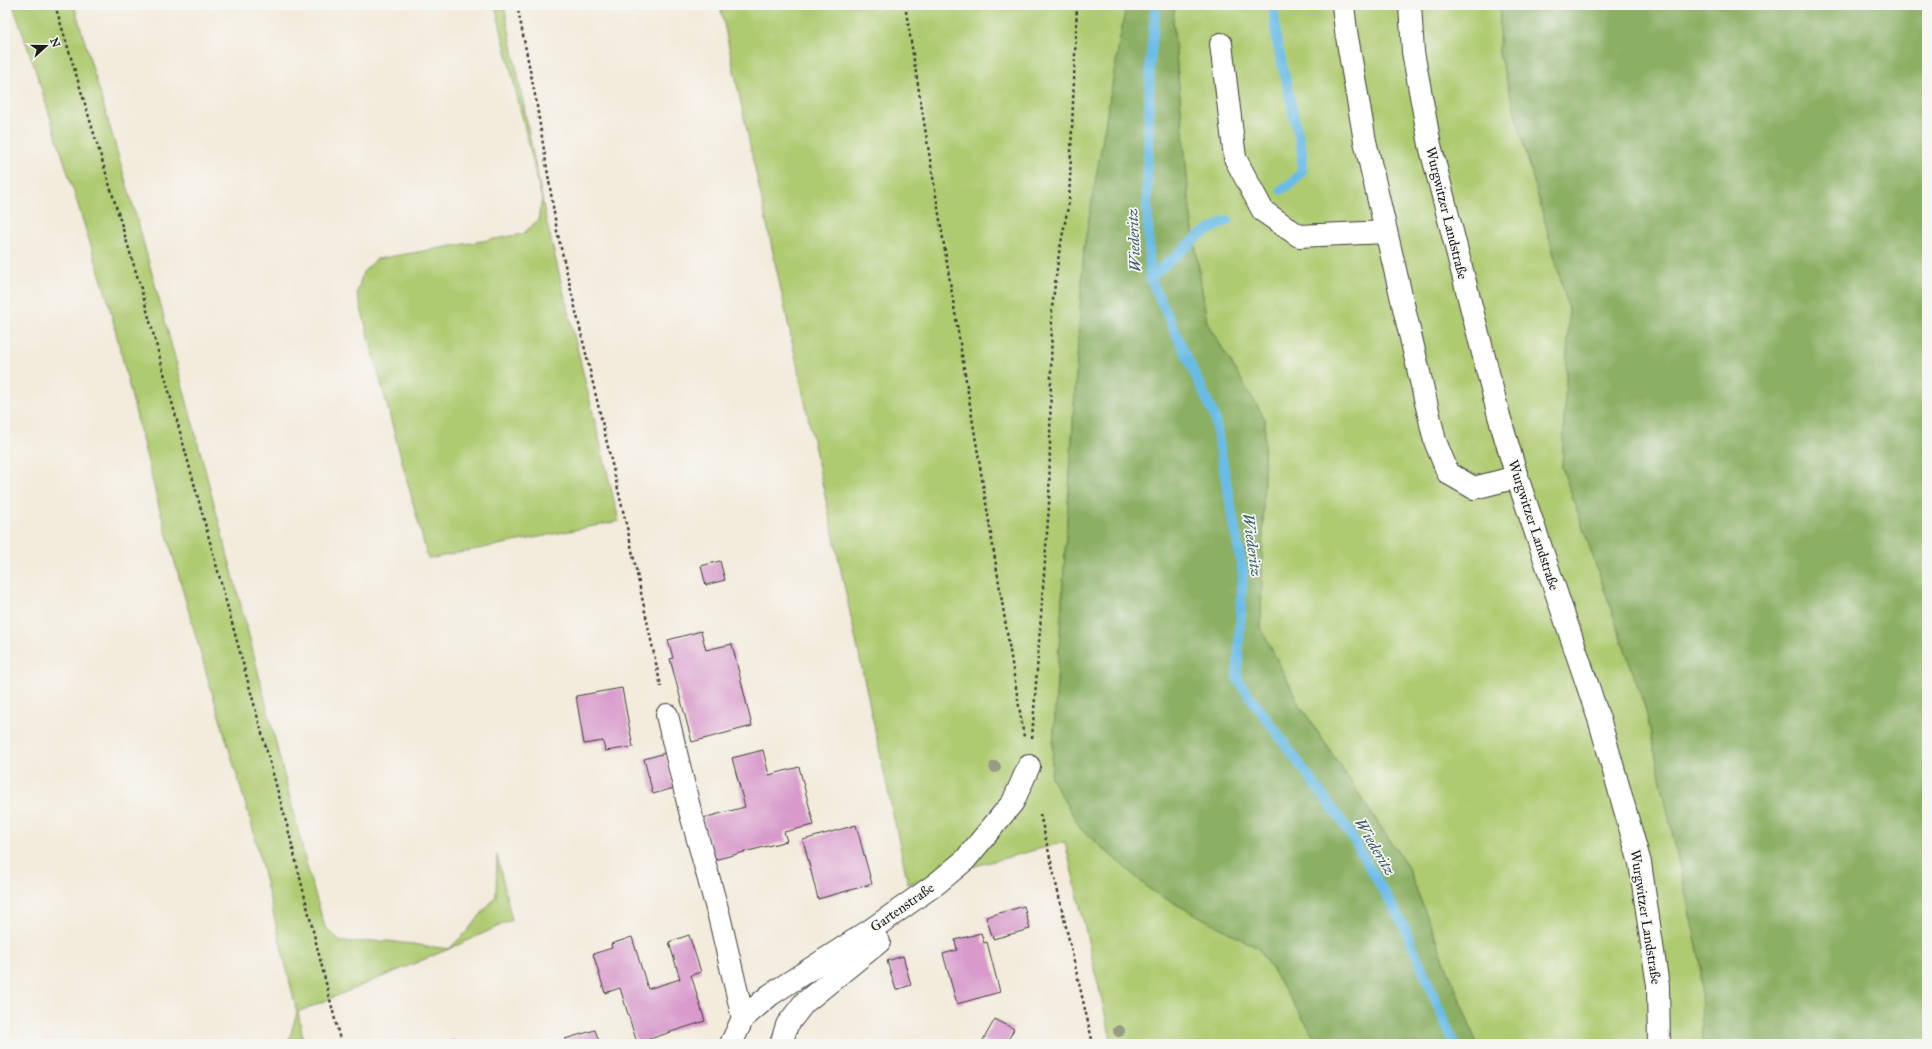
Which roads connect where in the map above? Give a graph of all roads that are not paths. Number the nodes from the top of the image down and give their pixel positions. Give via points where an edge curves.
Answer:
1 (1343, 5) edge
2 (1410, 5) edge
3 (1221, 44) dead end
4 (1386, 232) junction
5 (1517, 477) junction
6 (667, 715) road end
7 (1029, 766) road end
8 (879, 942) dead end
9 (743, 1018) junction
10 (732, 1044) edge
11 (782, 1044) edge
12 (1659, 1044) edge

1 - 4 main road via 1365,141
2 - 5 main road, Wurgwitzer Landstraße via 1413,52 1430,145 1497,409
3 - 4 main road via 1235,158 1263,211 1299,236
4 - 5 main road via 1435,440 1448,472 1474,488
5 - 12 main road, Wurgwitzer Landstraße via 1600,722 1640,863 1658,986
6 - 9 main road via 689,807 720,916
7 - 9 main road, Gartenstraße via 1014,802 965,860 900,909 770,995
8 - 11 main road via 804,1003 787,1025
9 - 10 main road, Gartenstraße

